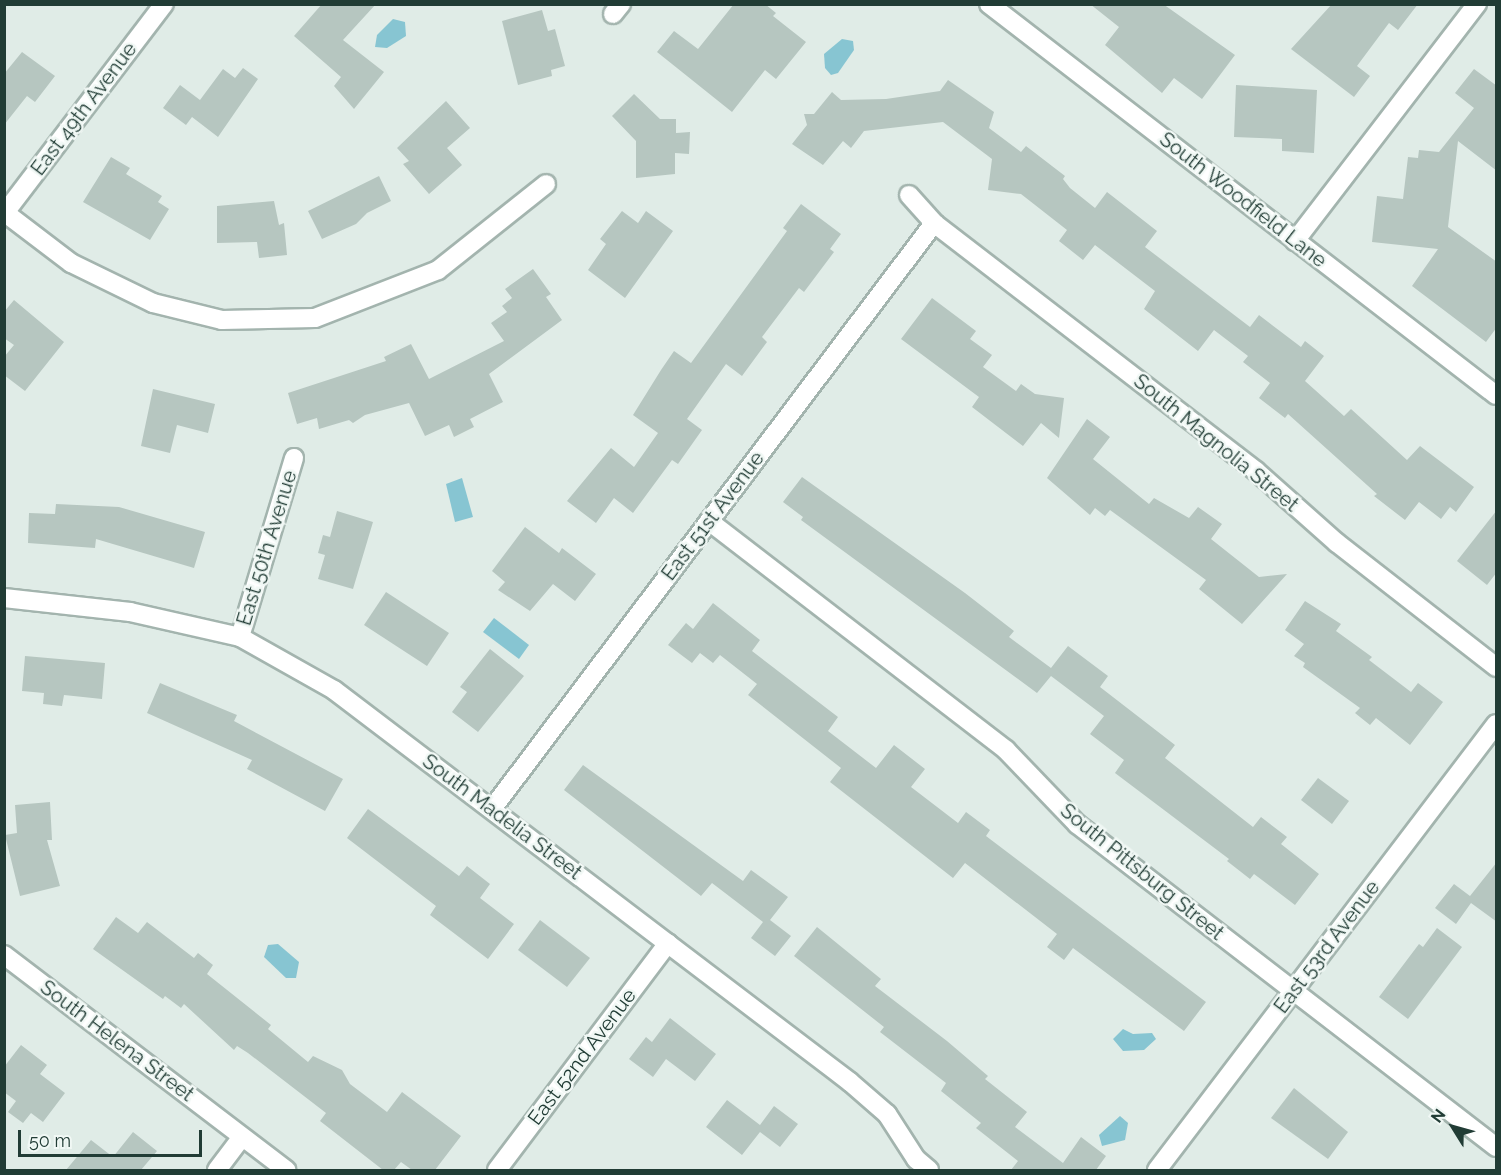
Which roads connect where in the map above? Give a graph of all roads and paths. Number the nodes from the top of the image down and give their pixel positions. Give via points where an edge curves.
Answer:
1 (164, 4) edge
2 (989, 4) edge
3 (1477, 4) edge
4 (546, 184) dead end
5 (909, 195) dead end
6 (5, 213) edge
7 (934, 223) junction
8 (1295, 241) junction
9 (1497, 395) edge
10 (294, 458) dead end
11 (709, 521) junction
12 (4, 598) edge
13 (240, 637) junction
14 (1497, 667) edge
15 (1497, 724) edge
16 (492, 809) junction
17 (668, 943) junction
18 (4, 955) edge
19 (1292, 993) junction
20 (242, 1137) junction
21 (1497, 1147) edge
22 (217, 1170) edge
23 (286, 1170) edge
24 (497, 1170) edge
25 (929, 1170) edge
26 (1157, 1170) edge

1 - 6 street, East 49th Avenue
2 - 8 street, South Woodfield Lane
3 - 8 street
4 - 6 street via 438,270 315,318 222,320 153,303 71,263
5 - 7 street, South Magnolia Street
7 - 11 street, East 51st Avenue
7 - 14 street, South Magnolia Street via 1256,471 1337,543
8 - 9 street, South Woodfield Lane
10 - 13 street, East 50th Avenue
11 - 16 street, East 51st Avenue
11 - 19 street, South Pittsburg Street via 1006,750 1077,824
12 - 13 street, South Madelia Street via 130,612
13 - 16 street, South Madelia Street via 334,690
15 - 19 street, East 53rd Avenue
16 - 17 street, South Madelia Street
17 - 24 street, East 52nd Avenue
17 - 25 street, South Madelia Street via 880,1106 916,1159
18 - 20 street, South Helena Street
19 - 21 street, South Pittsburg Street
19 - 26 street, East 53rd Avenue
20 - 22 street
20 - 23 street, South Helena Street

